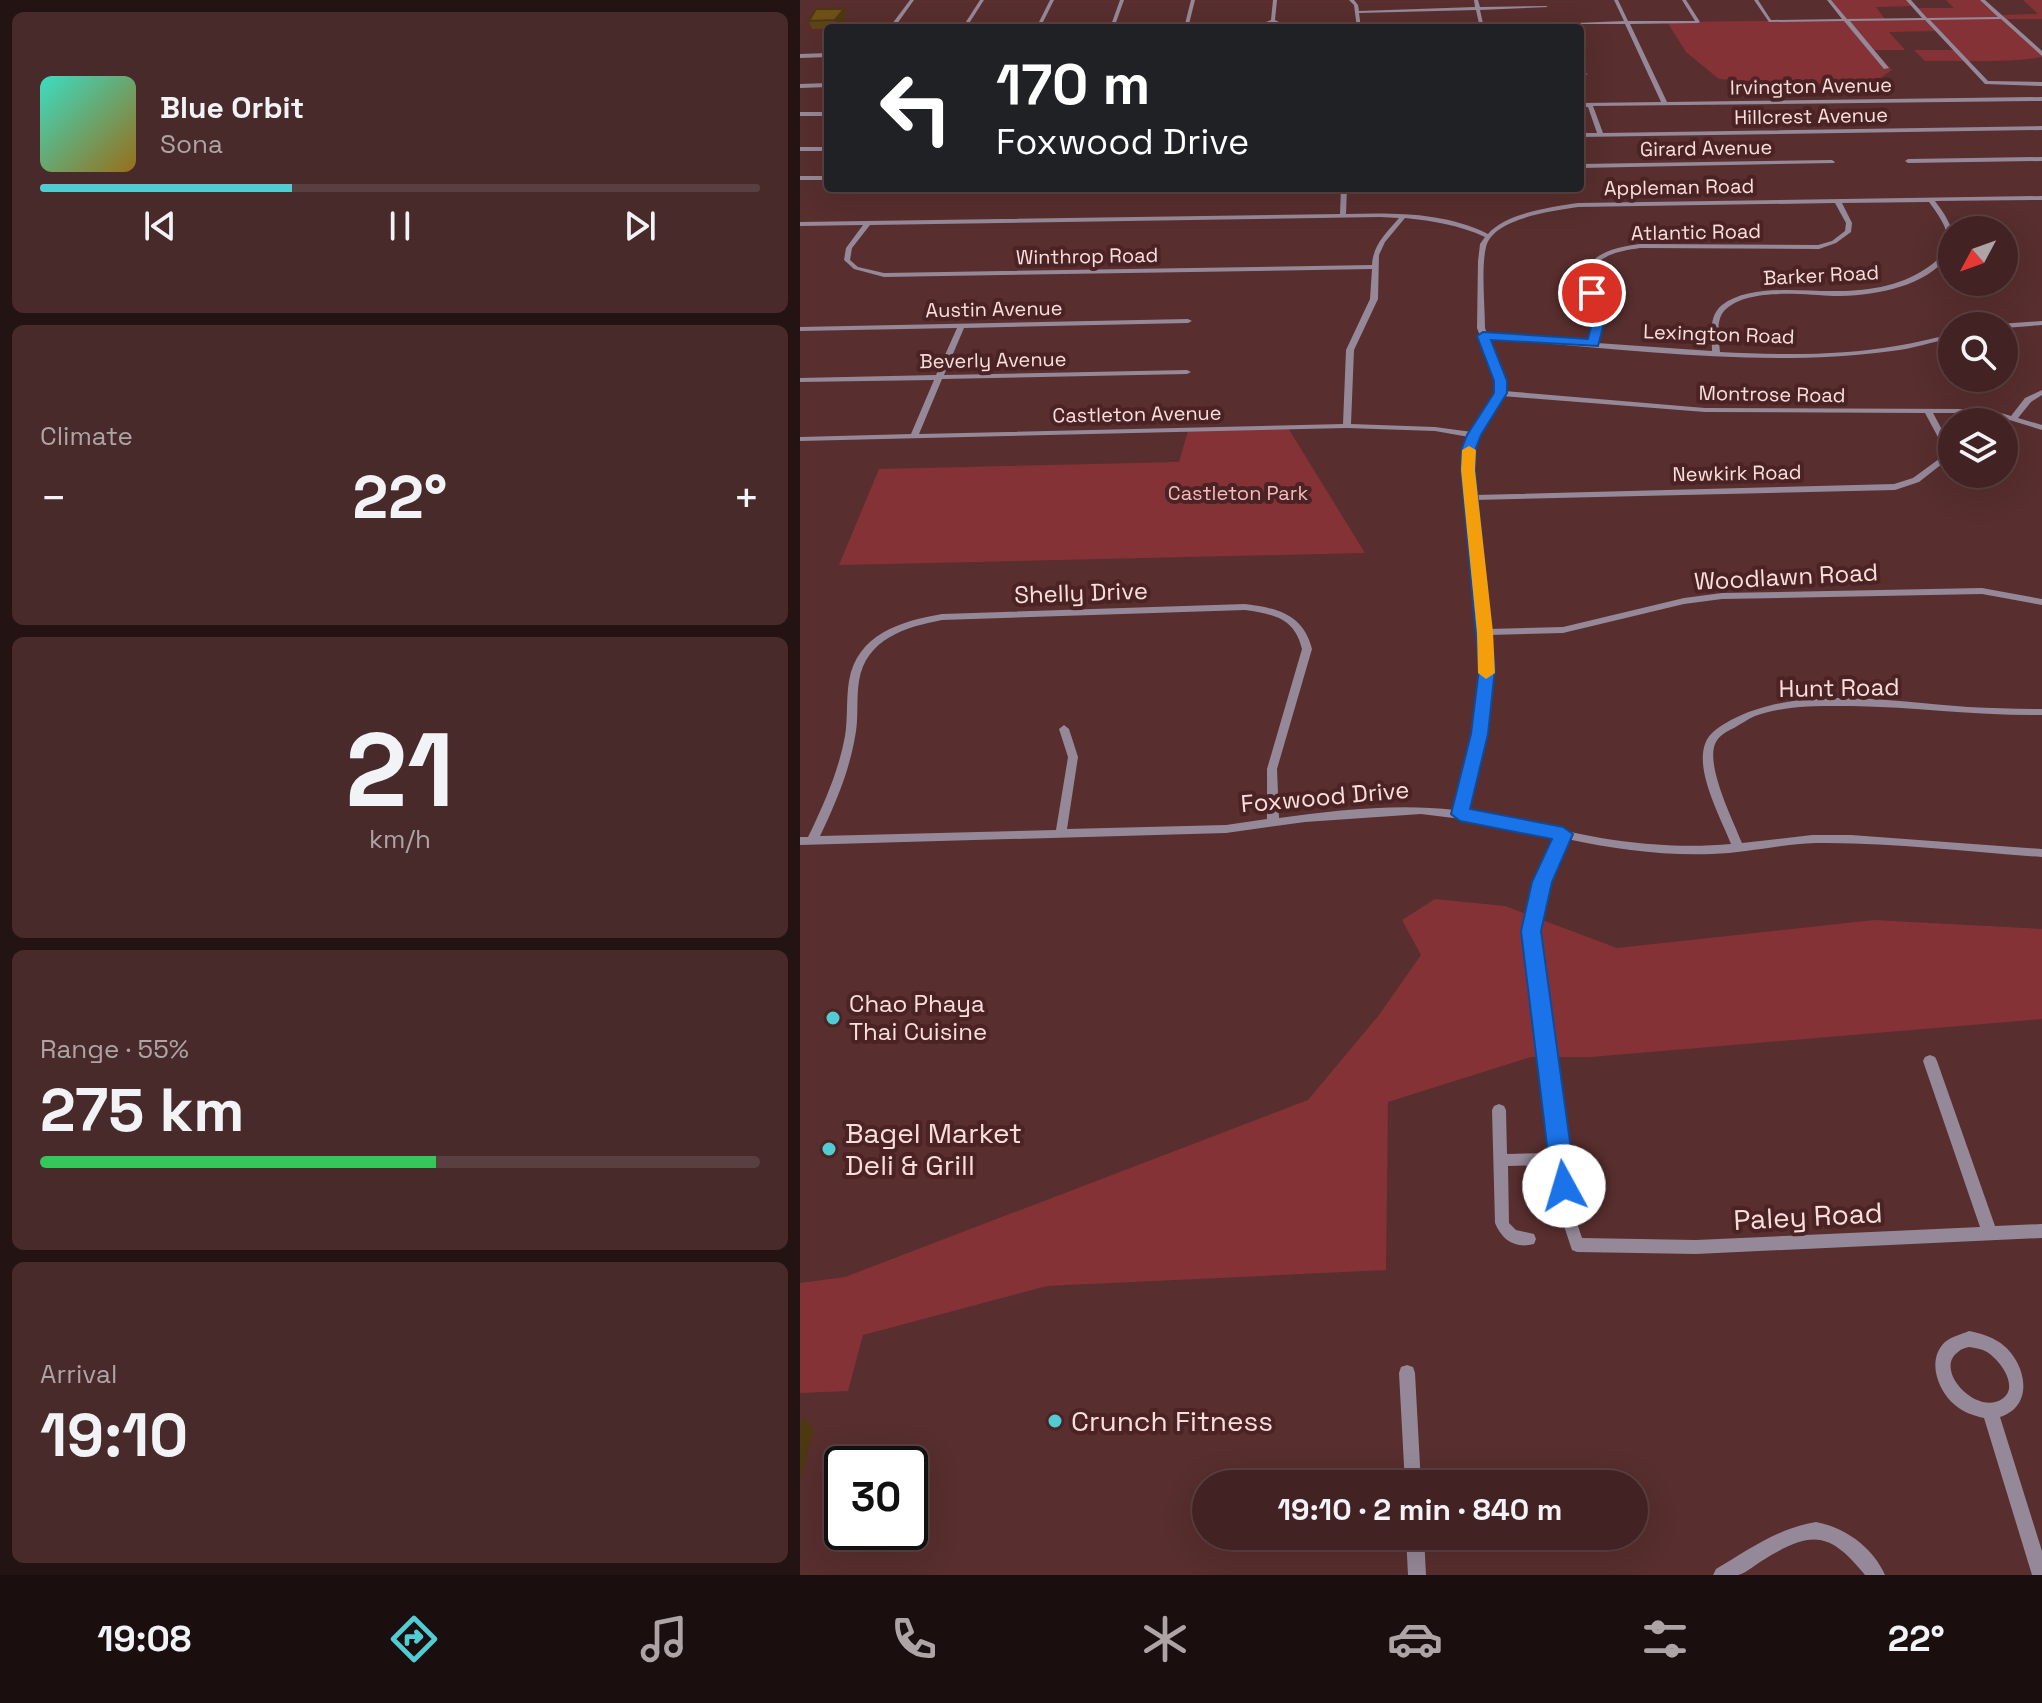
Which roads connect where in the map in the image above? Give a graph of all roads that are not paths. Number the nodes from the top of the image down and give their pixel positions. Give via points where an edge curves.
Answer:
1 (912, 0) edge
2 (982, 0) edge
3 (1052, 0) edge
4 (1122, 0) edge
5 (1193, 0) edge
6 (1275, 0) edge
7 (1351, 0) edge
8 (1475, 0) edge
9 (1616, 0) edge
10 (1684, 0) edge
11 (1756, 0) edge
12 (1829, 0) edge
13 (1908, 0) edge
14 (1982, 0) edge
15 (1546, 7) dead end
16 (1477, 8) junction
17 (1357, 12) junction
18 (2002, 18) junction
19 (1926, 19) junction
20 (1849, 20) junction
21 (1273, 21) dead end
22 (1578, 23) dead end
23 (1627, 23) junction
24 (894, 24) edge
25 (967, 24) edge
26 (1040, 24) edge
27 (1113, 24) edge
28 (1187, 24) edge
29 (1358, 24) edge
30 (1481, 24) edge
31 (2042, 54) edge
32 (824, 55) edge
33 (800, 56) edge
34 (1886, 68) dead end
35 (2042, 84) edge
36 (824, 85) edge
37 (800, 86) edge
38 (2042, 99) edge
39 (1665, 104) junction
40 (1584, 105) edge
41 (1590, 105) junction
42 (800, 114) edge
43 (824, 114) edge
44 (2042, 128) edge
45 (1584, 135) edge
46 (1601, 135) junction
47 (800, 149) edge
48 (824, 149) edge
49 (2042, 159) edge
50 (1908, 161) dead end
51 (1832, 162) dead end
52 (1584, 166) edge
53 (800, 178) edge
54 (824, 178) edge
55 (1344, 192) edge
56 (2042, 198) edge
57 (1930, 199) junction
58 (1837, 200) junction
59 (1343, 215) junction
60 (1404, 216) junction
61 (868, 223) junction
62 (800, 224) edge
63 (1487, 236) junction
64 (1375, 267) junction
65 (1188, 321) dead end
66 (2042, 323) edge
67 (2018, 325) edge
68 (961, 326) junction
69 (800, 329) edge
70 (1483, 336) junction
71 (1938, 339) edge
72 (1593, 343) junction
73 (1716, 353) junction
74 (1187, 372) dead end
75 (940, 377) junction
76 (800, 380) edge
77 (2042, 392) edge
78 (1500, 393) junction
79 (1928, 411) junction
80 (1938, 411) edge
81 (2018, 412) edge
82 (2018, 420) edge
83 (1347, 426) junction
84 (2042, 428) edge
85 (1474, 435) junction
86 (914, 436) junction
87 (800, 439) edge
88 (1470, 498) junction
89 (2042, 602) edge
90 (1485, 632) junction
91 (2042, 712) edge
92 (1064, 729) dead end
93 (1460, 814) junction
94 (1273, 823) junction
95 (1061, 833) junction
96 (1563, 834) junction
97 (806, 841) edge
98 (1738, 847) junction
99 (2042, 853) edge
100 (1930, 1061) dead end
101 (1499, 1110) dead end
102 (1561, 1159) junction
103 (1500, 1160) junction
104 (2042, 1231) edge
105 (1990, 1234) junction
106 (1529, 1239) dead end
107 (1407, 1373) dead end
108 (1990, 1411) junction
109 (1412, 1470) edge
110 (1416, 1550) edge
111 (1417, 1575) edge
112 (1722, 1575) edge
113 (1876, 1575) edge
114 (2041, 1575) edge

1 - 24 street
2 - 25 street
3 - 26 street
4 - 27 street
5 - 28 street
6 - 21 street
7 - 17 street
8 - 16 street
9 - 23 street
10 - 23 street via 1698,22
11 - 20 street via 1769,21
12 - 20 street
13 - 19 street
14 - 18 street
15 - 16 street
16 - 17 street
16 - 30 street
17 - 29 street
18 - 19 street
18 - 31 street
19 - 20 street
19 - 35 street via 1987,83
20 - 34 street
22 - 23 street
23 - 39 street
32 - 33 street
36 - 37 street
38 - 39 street, Irvington Avenue
39 - 41 street, Irvington Avenue
40 - 41 street, Irvington Avenue
41 - 46 street
42 - 43 street
44 - 46 street, Hillcrest Avenue
45 - 46 street, Hillcrest Avenue
47 - 48 street
49 - 50 street
51 - 52 street, Girard Avenue
53 - 54 street
55 - 59 street
56 - 57 street, Appleman Road
57 - 58 street, Appleman Road
57 - 73 street, Barker Road via 1951,236 1950,248 1934,267 1888,288 1736,300 1716,318
58 - 63 street, Appleman Road via 1578,205 1527,215
58 - 72 street, Atlantic Road via 1848,232 1819,247 1640,246 1597,258 1587,272 1598,313
59 - 60 street
59 - 61 street
60 - 63 street via 1462,225
60 - 64 street via 1382,241
61 - 62 street
61 - 64 street, Winthrop Road via 849,248 847,260 856,268 884,275
63 - 70 street via 1481,261
64 - 83 street via 1374,299 1350,350
65 - 68 street, Austin Avenue
66 - 67 street
68 - 69 street, Austin Avenue
68 - 75 street
70 - 72 street, Lexington Road
70 - 78 street via 1501,381
71 - 73 street, Lexington Road via 1857,352
72 - 73 street, Lexington Road
74 - 75 street, Beverly Avenue
75 - 76 street, Beverly Avenue
75 - 86 street
77 - 81 street
78 - 79 street, Montrose Road via 1720,411
78 - 85 street
79 - 80 street, Montrose Road
79 - 88 street, Newkirk Road via 1943,439 1943,460 1916,480 1895,487
82 - 84 street, Montrose Road
83 - 85 street, Castleton Avenue
83 - 86 street, Castleton Avenue
85 - 88 street via 1469,448
86 - 87 street, Castleton Avenue
88 - 90 street
89 - 90 street, Woodlawn Road via 1982,591 1722,596 1563,630
90 - 93 street via 1480,734
91 - 98 street, Hunt Road via 1816,703 1755,712 1729,724 1712,738 1708,749 1710,773
92 - 95 street via 1073,757
93 - 94 street, Foxwood Drive via 1397,810
93 - 96 street, Foxwood Drive
94 - 95 street, Foxwood Drive
94 - 97 street, Shelly Drive via 1272,769 1307,649 1305,636 1291,620 1275,611 1245,607 942,617 879,638 859,660 850,740 829,807
95 - 97 street, Foxwood Drive
96 - 98 street, Foxwood Drive via 1665,849
96 - 102 street via 1542,882 1531,931
98 - 99 street, Foxwood Drive via 1851,839
100 - 105 street
101 - 103 street
102 - 103 street
102 - 105 street, Paley Road via 1567,1214 1577,1245 1696,1247
103 - 106 street via 1505,1232
104 - 105 street, Paley Road
107 - 109 street
108 - 108 street via 2013,1400 2015,1374 1997,1349 1983,1341 1956,1342 1942,1361 1943,1375 1968,1405
108 - 114 street
110 - 111 street
112 - 113 street via 1803,1530 1826,1530 1846,1541

